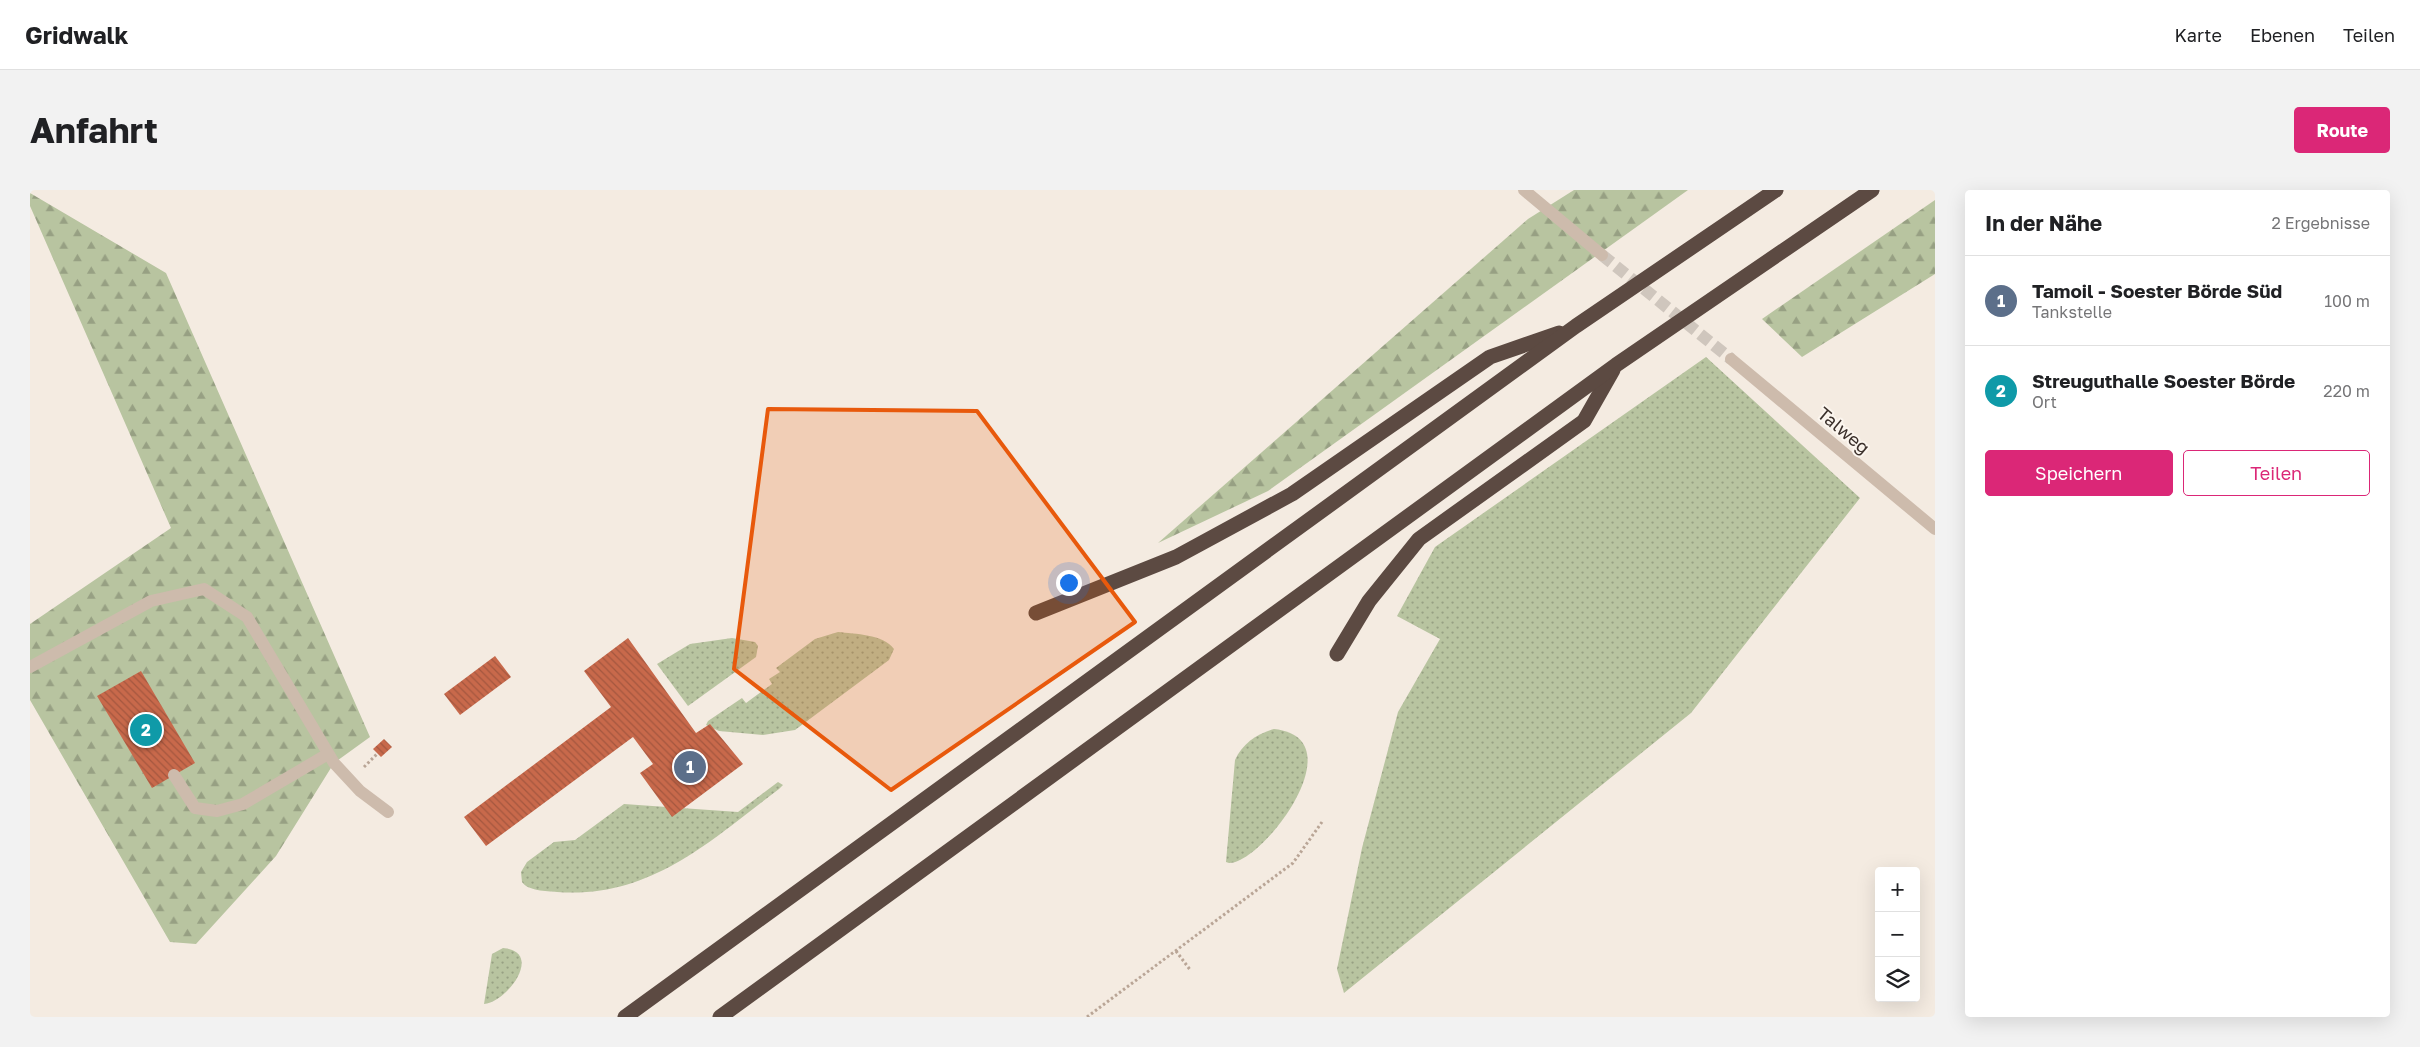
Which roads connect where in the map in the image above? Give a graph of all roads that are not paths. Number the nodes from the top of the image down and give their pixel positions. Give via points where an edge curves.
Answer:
1 (1524, 190) edge
2 (1776, 190) edge
3 (1872, 190) edge
4 (1602, 255) tunnel mouth
5 (1576, 326) junction
6 (1731, 359) tunnel mouth
7 (1616, 365) junction
8 (1935, 529) edge
9 (1036, 613) dead end
10 (1337, 654) dead end
11 (30, 667) edge
12 (328, 754) junction
13 (174, 775) dead end
14 (388, 812) dead end
15 (625, 1017) edge
16 (720, 1017) edge

1 - 4 street
2 - 5 highway
3 - 7 highway
5 - 9 highway via 1490,357 1292,494 1176,557
5 - 15 highway
6 - 8 street, Talweg
7 - 10 highway via 1584,421 1419,539 1370,601
7 - 16 highway
11 - 12 street via 151,601 204,589 247,617
12 - 13 street via 243,804 217,811 195,808
12 - 14 street via 360,791

